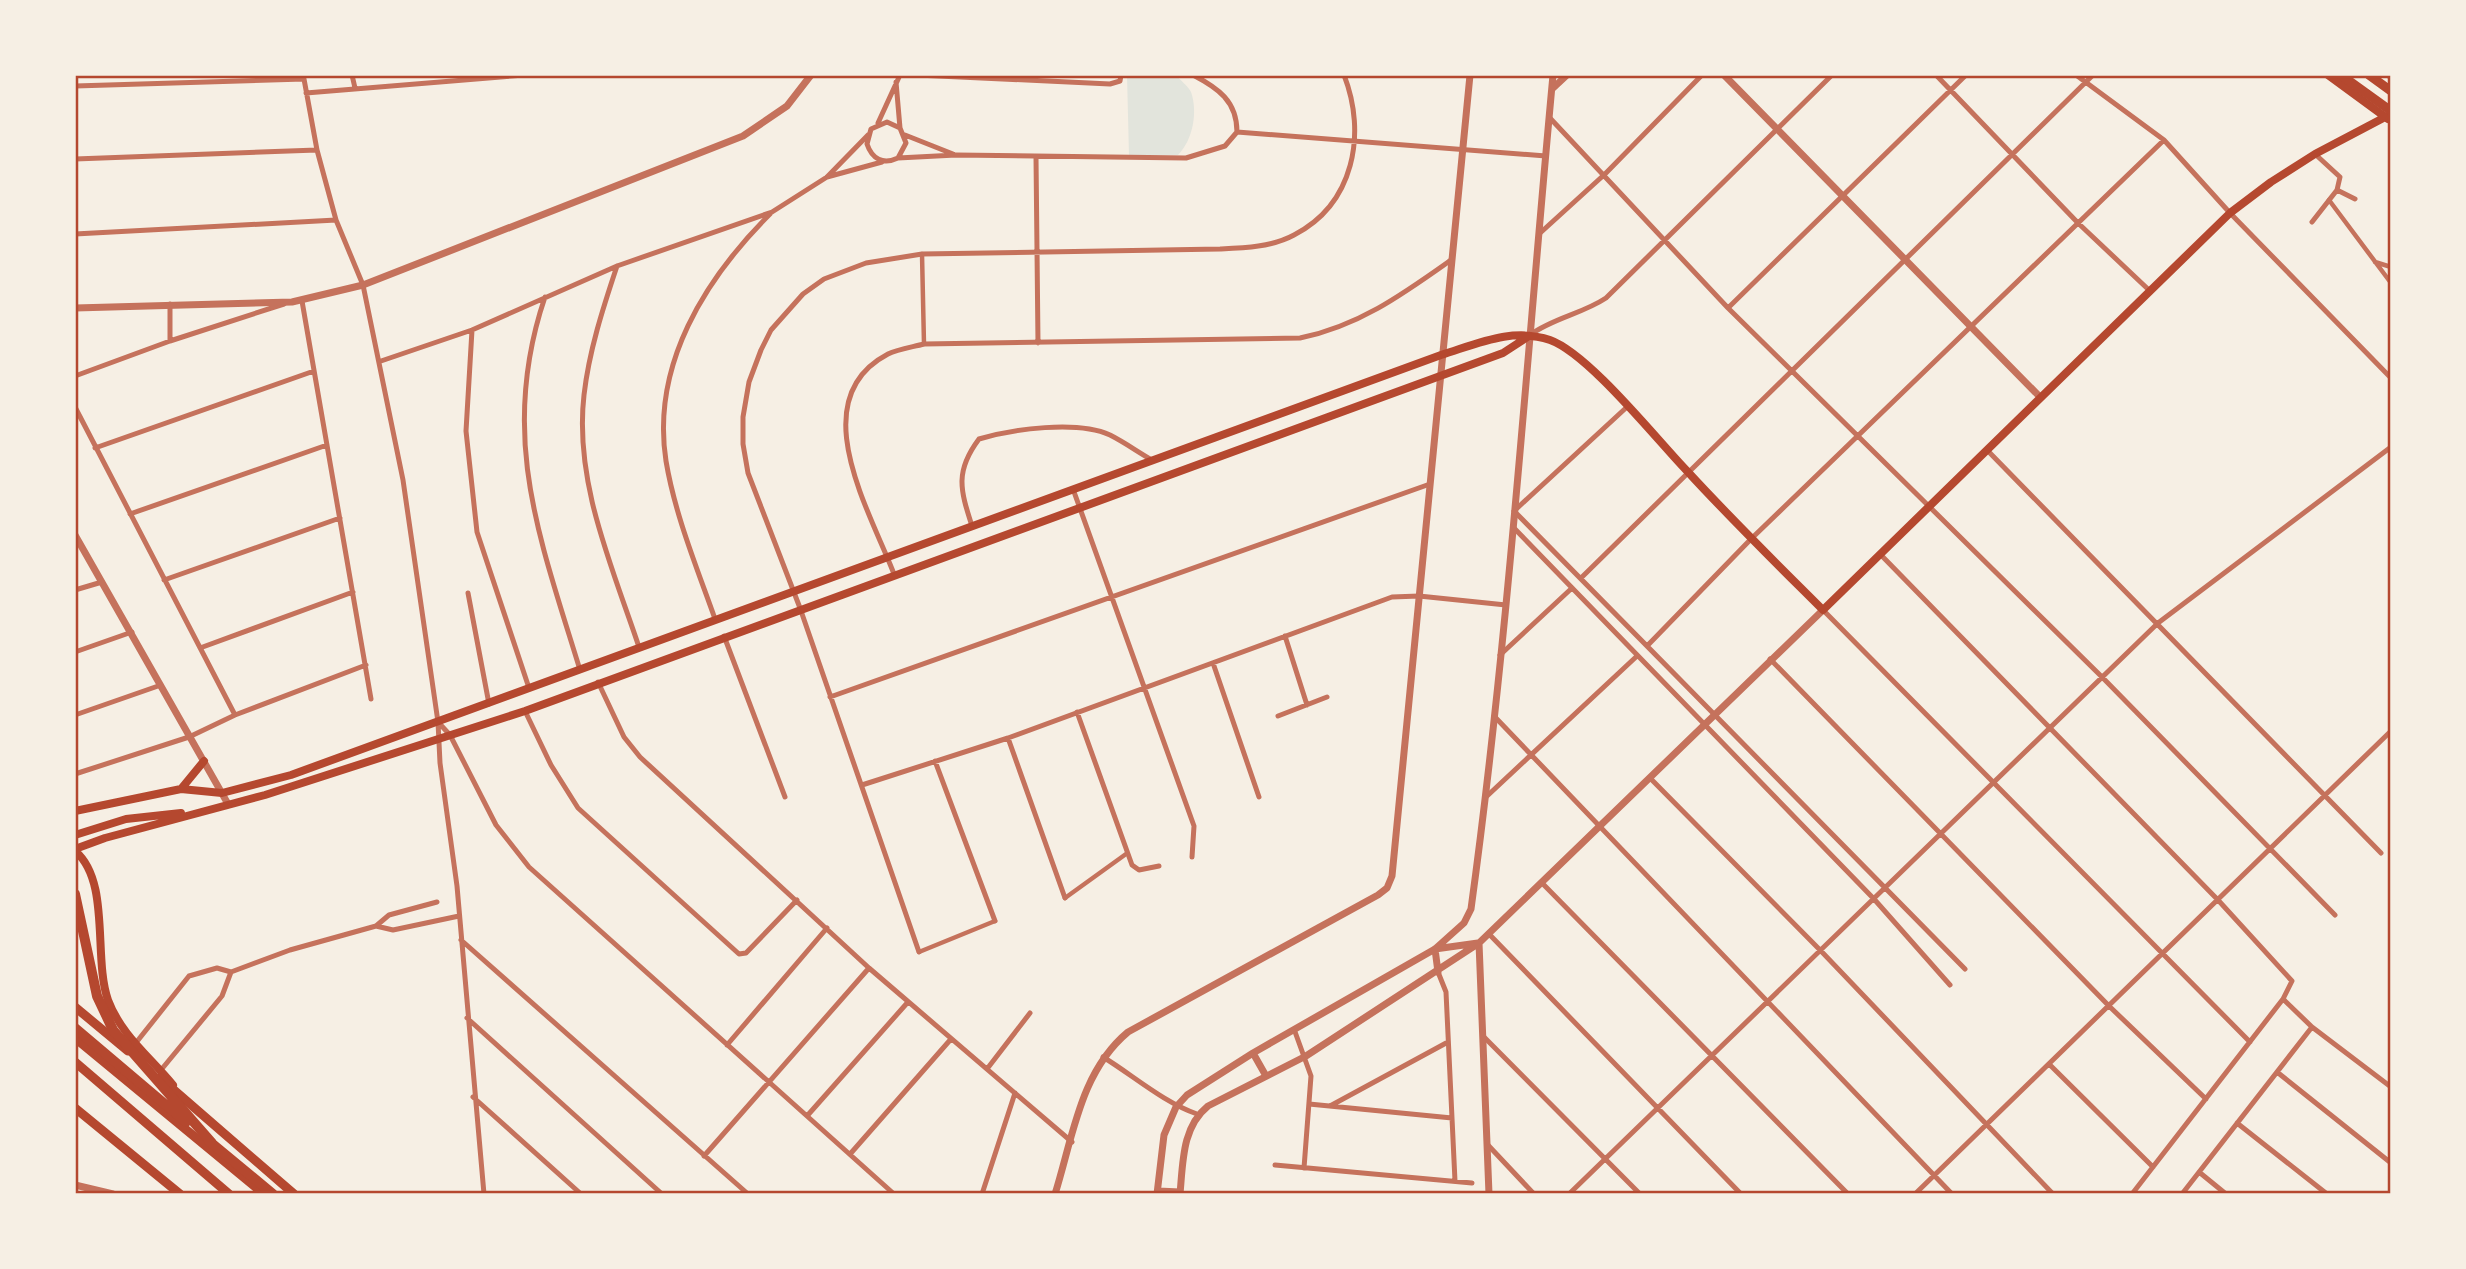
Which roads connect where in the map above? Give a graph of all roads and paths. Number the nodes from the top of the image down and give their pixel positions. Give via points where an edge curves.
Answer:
1 (352, 75) edge
2 (524, 75) edge
3 (811, 75) edge
4 (900, 75) edge
5 (917, 75) edge
6 (1121, 75) edge
7 (1193, 75) edge
8 (1343, 75) edge
9 (1470, 75) edge
10 (1553, 75) edge
11 (1567, 75) edge
12 (1702, 75) edge
13 (1724, 75) edge
14 (1832, 75) edge
15 (1936, 75) edge
16 (1966, 75) edge
17 (2076, 75) edge
18 (2093, 75) edge
19 (2328, 75) edge
20 (2342, 75) edge
21 (2369, 75) edge
22 (303, 77) edge
23 (459, 78) edge
24 (896, 82) junction
25 (2086, 83) junction
26 (75, 86) edge
27 (355, 88) junction
28 (1552, 90) junction
29 (1950, 90) junction
30 (2391, 91) edge
31 (306, 93) junction
32 (2390, 116) edge
33 (1549, 117) junction
34 (877, 124) junction
35 (900, 128) junction
36 (1775, 130) junction
37 (1237, 132) junction
38 (868, 135) junction
39 (905, 135) junction
40 (1356, 140) junction
41 (2164, 140) junction
42 (1463, 148) junction
43 (317, 150) junction
44 (2014, 154) junction
45 (2315, 154) junction
46 (956, 155) junction
47 (1546, 156) junction
48 (1036, 157) junction
49 (898, 158) junction
50 (75, 159) edge
51 (884, 162) junction
52 (1605, 174) junction
53 (827, 177) junction
54 (2337, 190) junction
55 (1841, 197) junction
56 (2355, 198) dead end
57 (2329, 200) junction
58 (772, 212) junction
59 (2230, 214) junction
60 (336, 220) junction
61 (2312, 222) dead end
62 (2078, 223) junction
63 (75, 234) edge
64 (1538, 234) junction
65 (1665, 241) junction
66 (1037, 250) junction
67 (922, 254) junction
68 (1451, 260) junction
69 (1905, 262) junction
70 (2375, 262) junction
71 (617, 266) junction
72 (2391, 267) edge
73 (2391, 283) edge
74 (363, 285) junction
75 (2150, 291) junction
76 (545, 297) junction
77 (302, 301) junction
78 (292, 302) junction
79 (170, 304) junction
80 (1728, 308) junction
81 (75, 309) edge
82 (1972, 329) junction
83 (472, 330) junction
84 (1529, 336) junction
85 (170, 341) junction
86 (1038, 343) junction
87 (924, 344) junction
88 (1441, 355) junction
89 (381, 361) junction
90 (1791, 371) junction
91 (314, 372) junction
92 (1440, 374) junction
93 (75, 376) edge
94 (2391, 378) edge
95 (2040, 397) junction
96 (1628, 406) junction
97 (75, 407) edge
98 (1858, 438) junction
99 (327, 445) junction
100 (2391, 447) edge
101 (95, 448) junction
102 (1987, 449) junction
103 (1152, 460) junction
104 (1687, 472) junction
105 (1430, 484) junction
106 (1073, 489) junction
107 (1079, 506) junction
108 (1929, 506) junction
109 (1514, 511) junction
110 (130, 514) junction
111 (340, 518) junction
112 (972, 526) junction
113 (1513, 527) junction
114 (75, 535) edge
115 (1751, 539) junction
116 (1881, 554) junction
117 (887, 557) junction
118 (894, 573) junction
119 (1581, 578) junction
120 (164, 580) junction
121 (102, 582) junction
122 (1572, 588) junction
123 (75, 590) edge
124 (793, 591) junction
125 (353, 592) junction
126 (468, 593) dead end
127 (1419, 596) junction
128 (1113, 599) junction
129 (1506, 605) junction
130 (800, 608) junction
131 (1823, 610) junction
132 (715, 619) junction
133 (2158, 623) junction
134 (132, 632) junction
135 (724, 636) junction
136 (1285, 636) junction
137 (1648, 645) junction
138 (639, 647) junction
139 (200, 648) junction
140 (75, 652) edge
141 (1500, 655) junction
142 (1637, 656) junction
143 (1770, 659) junction
144 (1213, 663) junction
145 (366, 665) junction
146 (580, 670) junction
147 (2102, 677) junction
148 (598, 682) junction
149 (161, 685) junction
150 (1146, 687) junction
151 (529, 688) junction
152 (830, 697) junction
153 (1327, 697) dead end
154 (371, 698) dead end
155 (489, 704) junction
156 (1307, 705) junction
157 (525, 711) junction
158 (1077, 712) junction
159 (1715, 713) junction
160 (75, 715) edge
161 (235, 715) junction
162 (1278, 716) dead end
163 (1494, 716) junction
164 (438, 722) junction
165 (1703, 724) junction
166 (2049, 729) junction
167 (2391, 731) edge
168 (450, 735) junction
169 (189, 737) junction
170 (1008, 738) junction
171 (439, 739) junction
172 (1531, 755) junction
173 (204, 761) junction
174 (935, 761) junction
175 (75, 774) edge
176 (1650, 778) junction
177 (1995, 781) junction
178 (862, 785) junction
179 (181, 789) junction
180 (222, 793) junction
181 (2325, 796) junction
182 (785, 797) dead end
183 (1259, 797) dead end
184 (1486, 797) junction
185 (228, 804) junction
186 (206, 810) junction
187 (75, 811) edge
188 (1599, 827) junction
189 (1941, 834) junction
190 (75, 835) edge
191 (2272, 848) junction
192 (75, 850) edge
193 (2381, 853) dead end
194 (1126, 854) junction
195 (1192, 857) dead end
196 (1159, 866) dead end
197 (1543, 884) junction
198 (1887, 887) junction
199 (76, 895) edge
200 (1065, 898) joint
201 (797, 900) junction
202 (1874, 900) junction
203 (2218, 900) junction
204 (437, 902) dead end
205 (2335, 915) dead end
206 (459, 916) junction
207 (995, 921) joint
208 (376, 926) junction
209 (827, 928) junction
210 (1489, 934) junction
211 (461, 940) junction
212 (1479, 943) junction
213 (1435, 948) junction
214 (1821, 951) junction
215 (919, 953) joint
216 (2163, 953) junction
217 (869, 968) junction
218 (1965, 970) dead end
219 (231, 972) junction
220 (1438, 972) junction
221 (1950, 985) dead end
222 (2283, 999) junction
223 (908, 1002) junction
224 (1767, 1003) junction
225 (2109, 1006) junction
226 (75, 1007) edge
227 (1030, 1013) dead end
228 (467, 1018) junction
229 (2312, 1027) junction
230 (75, 1028) edge
231 (1294, 1029) junction
232 (1483, 1036) junction
233 (75, 1038) edge
234 (951, 1039) junction
235 (1448, 1042) junction
236 (2250, 1042) junction
237 (135, 1044) junction
238 (727, 1045) junction
239 (1253, 1053) junction
240 (1306, 1056) junction
241 (1712, 1056) junction
242 (1103, 1058) junction
243 (75, 1062) edge
244 (2049, 1063) junction
245 (987, 1069) junction
246 (161, 1070) junction
247 (2277, 1072) junction
248 (1266, 1076) junction
249 (769, 1084) junction
250 (2391, 1087) edge
251 (1015, 1093) junction
252 (473, 1097) junction
253 (183, 1098) junction
254 (2206, 1099) junction
255 (1309, 1104) junction
256 (1330, 1106) junction
257 (1176, 1107) junction
258 (1659, 1107) junction
259 (75, 1108) edge
260 (1197, 1114) junction
261 (807, 1116) junction
262 (1452, 1118) junction
263 (2237, 1123) junction
264 (1987, 1124) junction
265 (1072, 1142) junction
266 (212, 1143) junction
267 (1487, 1144) junction
268 (851, 1153) junction
269 (704, 1156) junction
270 (1606, 1158) junction
271 (2391, 1163) edge
272 (1275, 1165) dead end
273 (2153, 1167) junction
274 (1304, 1168) junction
275 (2199, 1172) junction
276 (1934, 1176) junction
277 (1455, 1181) junction
278 (1472, 1183) dead end
279 (75, 1185) edge
280 (1158, 1192) edge
281 (1180, 1193) edge
282 (113, 1194) edge
283 (180, 1194) edge
284 (229, 1194) edge
285 (264, 1194) edge
286 (273, 1194) edge
287 (293, 1194) edge
288 (484, 1194) edge
289 (581, 1194) edge
290 (662, 1194) edge
291 (748, 1194) edge
292 (894, 1194) edge
293 (982, 1194) edge
294 (1055, 1194) edge
295 (1489, 1194) edge
296 (1534, 1194) edge
297 (1569, 1194) edge
298 (1640, 1194) edge
299 (1741, 1194) edge
300 (1849, 1194) edge
301 (1915, 1194) edge
302 (1952, 1194) edge
303 (2053, 1194) edge
304 (2132, 1194) edge
305 (2182, 1194) edge
306 (2226, 1194) edge
307 (2326, 1194) edge

1 - 27 street
2 - 23 street
3 - 74 street via 787,106 743,136
4 - 24 street
5 - 6 street via 1110,84 1120,81
7 - 37 street via 1217,87 1228,100 1237,116
8 - 40 street via 1355,109
9 - 42 street
10 - 28 street
11 - 28 street
12 - 52 street
13 - 36 street
14 - 36 street
15 - 29 street
16 - 29 street
17 - 25 street
18 - 25 street
19 - 32 main road
20 - 32 main road
21 - 30 main road
22 - 26 street
22 - 31 street
23 - 27 street
24 - 34 street
24 - 35 street
25 - 41 street
25 - 44 street
27 - 31 street
28 - 33 street
29 - 44 street
29 - 55 street
31 - 43 street
32 - 45 main road
33 - 47 street
33 - 52 street
34 - 35 street via 887,122
34 - 38 street
35 - 39 street
36 - 55 street
36 - 65 street
37 - 40 street
37 - 48 street via 1225,146 1186,158
38 - 51 street via 869,152
38 - 53 street
39 - 46 street
39 - 49 street via 904,151
40 - 42 street
40 - 66 street via 1345,184 1334,203 1293,236 1258,247
41 - 59 street
41 - 62 street
42 - 47 street
42 - 68 street
43 - 50 street
43 - 60 street
44 - 62 street
44 - 69 street
45 - 54 street via 2340,177
45 - 59 main road
46 - 48 street
46 - 49 street
47 - 64 street
48 - 66 street
49 - 51 street
51 - 53 street
52 - 64 street
52 - 65 street
53 - 58 street
54 - 56 street
54 - 57 street
55 - 69 street
55 - 80 street
57 - 61 street
57 - 70 street
58 - 71 street
58 - 132 street via 733,251 695,313 671,369 666,396 665,447 674,496
59 - 75 main road
59 - 94 street
60 - 63 street
60 - 74 street
62 - 75 street
62 - 82 street
64 - 84 street
65 - 80 street
65 - 84 street via 1606,298
66 - 67 street
66 - 86 street
67 - 87 street
67 - 124 street via 866,263 824,279 784,312 761,350 749,382 743,444 748,473
68 - 86 street via 1364,317 1320,334
68 - 88 street
69 - 82 street
69 - 90 street
70 - 72 street
70 - 73 street
71 - 76 street
71 - 138 street via 589,363 583,432 592,506
74 - 77 street
74 - 89 street
75 - 95 main road
76 - 83 street
76 - 146 street via 531,350 524,446 532,513
77 - 78 street
77 - 91 street
78 - 79 street
78 - 85 street
79 - 81 street
79 - 85 street
80 - 90 street
82 - 95 street
82 - 98 street
83 - 89 street
83 - 151 street via 466,431 477,532
84 - 88 main road via 1504,335
84 - 92 main road via 1503,353
84 - 96 main road via 1548,339 1571,352
84 - 109 street
85 - 93 street
86 - 87 street
87 - 117 street via 889,353 873,365 859,379 844,423 847,456
88 - 92 street
88 - 103 main road
89 - 164 street
90 - 98 street
90 - 104 street
91 - 99 street
91 - 101 street
92 - 105 street
92 - 107 main road
95 - 102 main road
96 - 104 main road
96 - 109 street
97 - 101 street
98 - 108 street
98 - 115 street
99 - 110 street
99 - 111 street
100 - 133 street
101 - 110 street
102 - 108 main road
102 - 133 street
103 - 106 main road
103 - 112 street via 1108,434 1091,430 1028,429 979,439 961,475
104 - 115 main road
104 - 119 street
105 - 127 street
105 - 128 street
106 - 107 street
106 - 112 main road
107 - 118 main road
107 - 128 street
108 - 116 main road
108 - 147 street
109 - 113 street
109 - 119 street
110 - 120 street
111 - 120 street
111 - 125 street
112 - 117 main road
113 - 122 street
113 - 129 street
114 - 121 street
115 - 131 main road
115 - 137 street
116 - 131 main road
116 - 166 street
117 - 118 street
117 - 124 main road
118 - 130 main road
119 - 137 street
120 - 139 street
121 - 123 street
121 - 134 street
122 - 141 street
122 - 142 street
124 - 130 street
124 - 132 main road
125 - 139 street
125 - 145 street
126 - 155 street
127 - 129 street
127 - 136 street via 1392,597
127 - 242 street via 1392,876 1387,888 1128,1032
128 - 150 street
128 - 152 street
129 - 141 street
130 - 135 main road
130 - 152 street
131 - 143 street
131 - 177 street
132 - 138 main road
133 - 147 street
133 - 181 street
134 - 140 street
134 - 149 street
135 - 148 main road
135 - 182 street
136 - 144 street
136 - 156 street
137 - 159 street
138 - 146 main road
139 - 161 street
141 - 163 street
142 - 165 street
142 - 172 street
143 - 159 street
143 - 189 street
144 - 150 street
144 - 183 street
145 - 154 street
145 - 161 street
146 - 151 main road
147 - 166 street
147 - 191 street
148 - 157 main road
148 - 201 street via 624,737 640,757
149 - 160 street
149 - 169 street
150 - 158 street
150 - 195 street via 1194,826
151 - 155 main road
152 - 178 street
153 - 156 street
155 - 164 main road
156 - 162 street
157 - 168 main road
157 - 201 street via 578,808 739,954 746,953
158 - 170 street
158 - 194 street
159 - 165 street
159 - 198 street
161 - 169 street
163 - 172 street
163 - 184 street
164 - 168 street
164 - 171 street
164 - 180 main road via 291,775
165 - 176 street
165 - 202 street
166 - 177 street
166 - 203 street
167 - 181 street
168 - 171 main road
168 - 238 street via 510,847
169 - 173 street
169 - 175 street
170 - 174 street
170 - 200 street
171 - 185 main road
171 - 206 street
172 - 184 street
172 - 188 street
173 - 179 main road
173 - 180 street
174 - 178 street
174 - 207 street
176 - 188 street
176 - 214 street
177 - 189 street
177 - 216 street
178 - 215 street
179 - 180 main road
179 - 187 main road
180 - 185 street
181 - 191 street
181 - 193 street
184 - 213 street via 1471,909 1464,923
185 - 186 main road
186 - 190 main road via 126,819
186 - 192 main road
188 - 197 street
188 - 224 street
189 - 198 street
189 - 225 street
191 - 203 street
191 - 205 street
192 - 237 main road via 83,858 96,892 108,999 117,1021
194 - 196 street via 1139,870
194 - 200 street
197 - 210 street
197 - 241 street
198 - 202 street
198 - 218 street
199 - 266 highway via 97,996 113,1030
201 - 209 street
202 - 214 street
202 - 221 street
203 - 216 street
203 - 222 street via 2292,981
204 - 208 street via 389,915
206 - 208 street via 393,930
206 - 211 street
207 - 215 street
208 - 219 street
209 - 217 street
209 - 238 street
210 - 212 street
210 - 258 street
211 - 228 street
211 - 269 street
212 - 213 street
212 - 220 street
212 - 232 street
213 - 220 street
213 - 231 street
214 - 224 street
214 - 264 street
216 - 225 street
216 - 236 street
217 - 223 street
217 - 249 street
219 - 237 street via 217,968 189,976
219 - 246 street via 222,996
220 - 235 street via 1446,992
220 - 240 street
222 - 229 street
222 - 236 street
223 - 234 street
223 - 261 street
224 - 241 street
224 - 276 street
225 - 244 street
225 - 254 street
226 - 253 main road
227 - 245 street
228 - 252 street
228 - 290 street
229 - 247 street
229 - 250 street
230 - 266 highway
231 - 239 street
231 - 240 street
232 - 267 street
232 - 270 street
233 - 285 main road
234 - 245 street
234 - 268 street
235 - 256 street
235 - 262 street
236 - 254 street
237 - 246 main road
238 - 249 street
239 - 248 street
239 - 257 street via 1200,1085
240 - 248 street
240 - 255 street via 1311,1076
241 - 258 street
241 - 300 street
242 - 257 street
242 - 265 street via 1088,1083
243 - 284 main road
244 - 264 street
244 - 273 street
245 - 251 street
246 - 253 main road
247 - 263 street
247 - 271 street
248 - 260 street
249 - 261 street
249 - 269 street
251 - 265 street
251 - 293 street
252 - 288 street
252 - 289 street
253 - 287 main road
254 - 273 street
255 - 256 street
255 - 274 street
256 - 262 street
257 - 260 street
257 - 280 street via 1164,1135
258 - 270 street
258 - 299 street
259 - 283 main road
260 - 281 street via 1188,1131
261 - 268 street
262 - 277 street
263 - 275 street
263 - 307 street
264 - 276 street
264 - 303 street
265 - 294 street
266 - 286 highway
267 - 295 street
267 - 296 street
268 - 292 street
269 - 291 street
270 - 297 street
270 - 298 street
272 - 274 street
273 - 304 street
274 - 277 street
275 - 305 street
275 - 306 street
276 - 301 street
276 - 302 street
277 - 278 street
279 - 282 street
280 - 281 street

